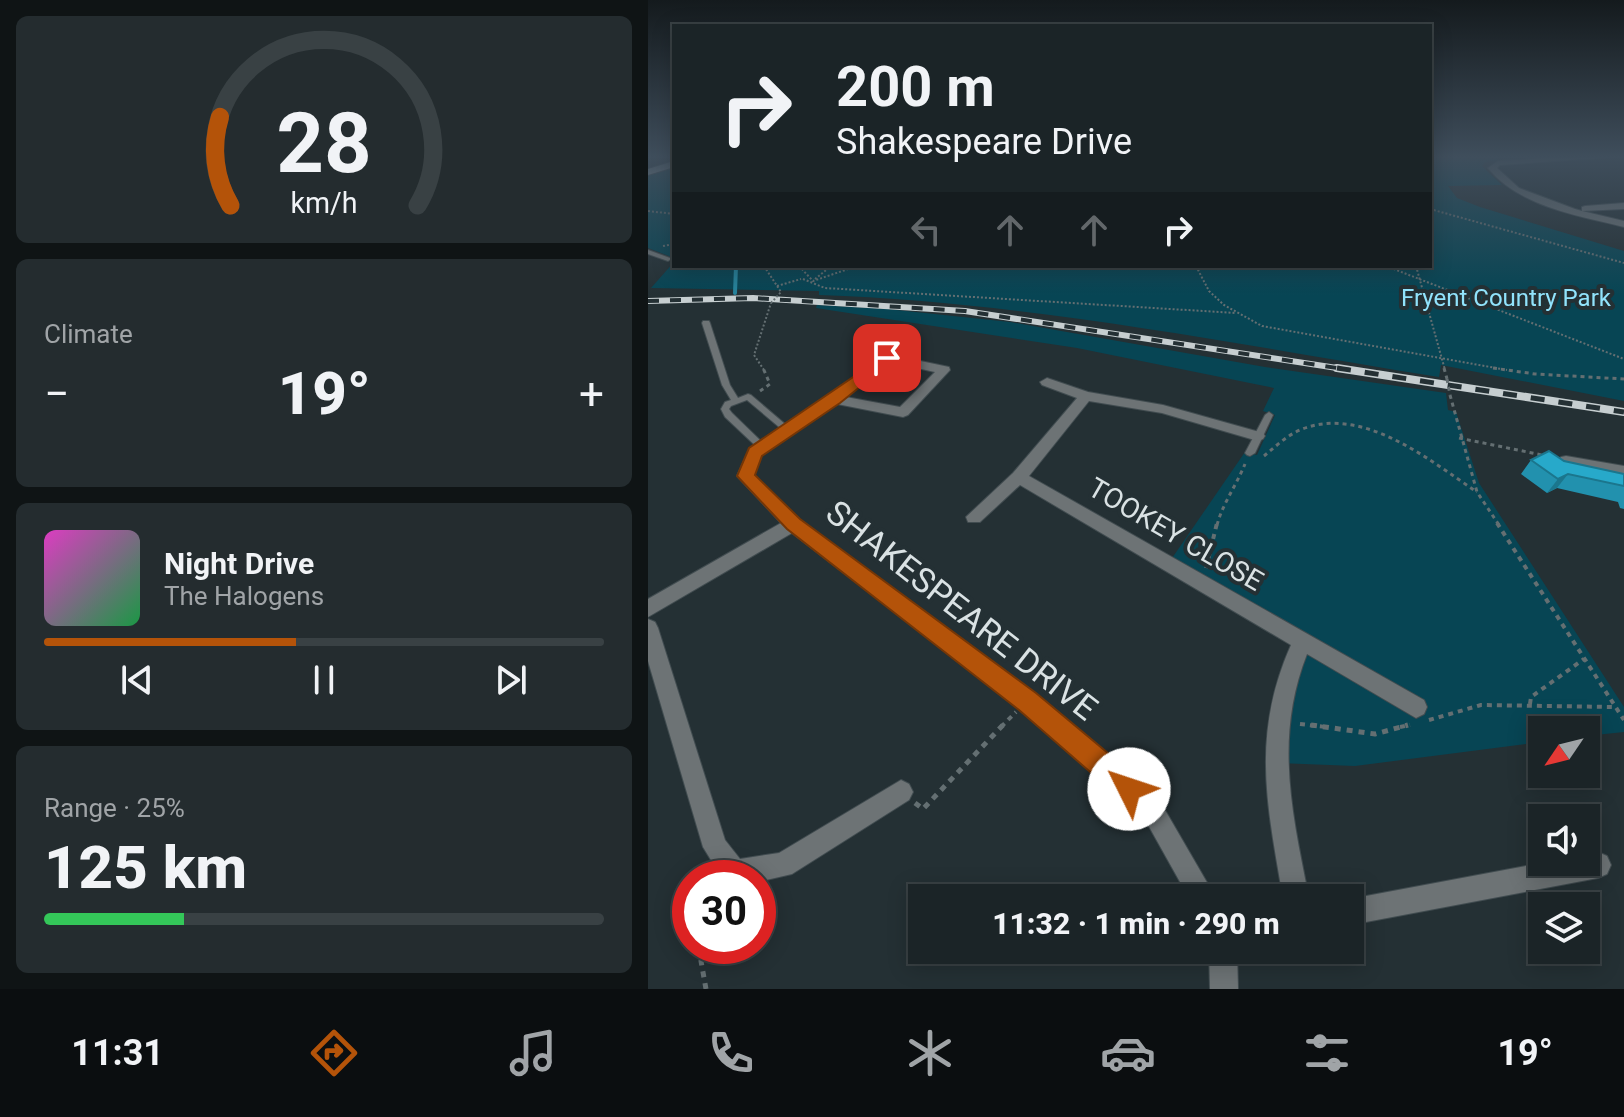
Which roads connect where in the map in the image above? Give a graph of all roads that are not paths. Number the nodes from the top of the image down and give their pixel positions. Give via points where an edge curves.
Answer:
1 (1555, 203) edge
2 (1622, 206) edge
3 (1576, 211) junction
4 (1624, 222) edge
5 (648, 252) edge
6 (668, 259) dead end
7 (706, 323) dead end
8 (1047, 382) dead end
9 (1086, 396) junction
10 (835, 399) junction
11 (735, 400) junction
12 (1269, 415) dead end
13 (788, 430) junction
14 (1258, 436) junction
15 (762, 447) junction
16 (1250, 453) road end
17 (1566, 461) edge
18 (1624, 472) edge
19 (1019, 477) junction
20 (974, 517) dead end
21 (793, 524) junction
22 (648, 609) edge
23 (648, 628) edge
24 (1302, 642) junction
25 (1416, 707) dead end
26 (901, 792) road end
27 (1540, 876) edge
28 (1195, 884) edge
29 (1294, 884) edge
30 (1364, 909) edge
31 (1223, 964) edge
32 (1224, 989) edge

1 - 3 street
2 - 3 street
2 - 4 street
3 - 4 street
5 - 6 lane
7 - 11 lane
8 - 9 street
9 - 14 street via 1163,409
9 - 19 street
10 - 10 street via 887,358 944,370 903,412
10 - 13 street
11 - 13 lane via 750,398
11 - 15 lane via 725,409 728,415
12 - 14 lane
13 - 15 street
14 - 16 lane
15 - 21 street, SHAKESPEARE DRIVE via 745,476
17 - 18 street
19 - 20 street
19 - 24 street, TOOKEY CLOSE
21 - 22 street
21 - 28 street, SHAKESPEARE DRIVE via 1027,701 1150,806
23 - 26 street via 715,847 734,873 783,865
24 - 25 street, TOOKEY CLOSE
24 - 29 street via 1277,722 1282,811
27 - 30 street
31 - 32 street

